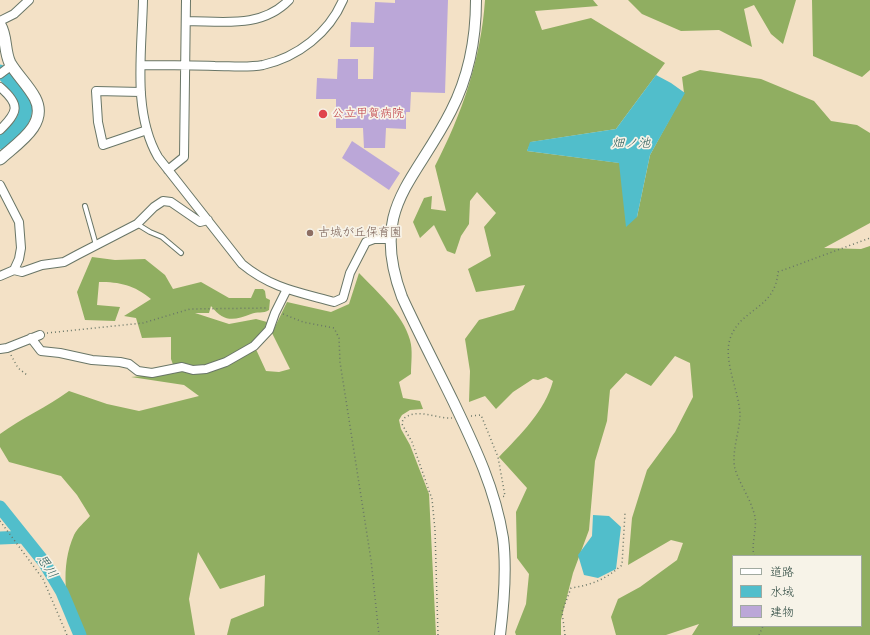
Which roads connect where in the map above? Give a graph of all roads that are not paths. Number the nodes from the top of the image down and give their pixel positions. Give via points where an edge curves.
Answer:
1 (29, 0) edge
2 (142, 0) edge
3 (186, 0) edge
4 (289, 0) edge
5 (343, 0) edge
6 (476, 0) edge
7 (0, 21) edge
8 (186, 21) junction
9 (0, 25) edge
10 (141, 65) junction
11 (185, 65) junction
12 (6, 69) edge
13 (0, 87) edge
14 (140, 92) junction
15 (0, 130) edge
16 (147, 130) junction
17 (0, 159) edge
18 (168, 170) junction
19 (0, 185) edge
20 (84, 206) dead end
21 (208, 220) junction
22 (138, 224) junction
23 (390, 239) junction
24 (96, 245) junction
25 (181, 253) dead end
26 (14, 270) junction
27 (0, 276) edge
28 (287, 290) junction
29 (40, 335) road end
30 (31, 338) junction
31 (3, 348) edge
32 (500, 635) edge

1 - 7 street via 14,14
2 - 10 street
3 - 8 street
4 - 8 street via 272,14 251,21
5 - 11 street via 320,34 304,47 278,60 247,67
6 - 23 street via 475,34 464,81 451,111 400,197 391,222
8 - 11 street
9 - 12 main road
10 - 11 street
10 - 14 street
11 - 18 street via 184,157
12 - 17 main road via 35,98 38,115 28,135
13 - 15 street via 13,99 15,105 12,118
14 - 16 street
14 - 16 street via 96,91 98,122 103,145
16 - 18 street via 154,151
18 - 21 street
19 - 26 street via 19,222 21,248
20 - 24 lane
21 - 22 street via 200,222 166,201 159,202
21 - 28 street via 242,264 264,280
22 - 24 street
22 - 25 lane via 162,237
23 - 28 street via 366,242 350,273 343,298 334,302
23 - 32 street via 393,270 402,297 466,428 495,500 503,539 505,573
24 - 26 street via 64,262 42,265 22,272
26 - 27 street
28 - 30 street via 270,330 254,346 226,362 206,369 193,370 182,367 152,373 138,371 129,364 120,362 41,351
29 - 30 street
30 - 31 street

